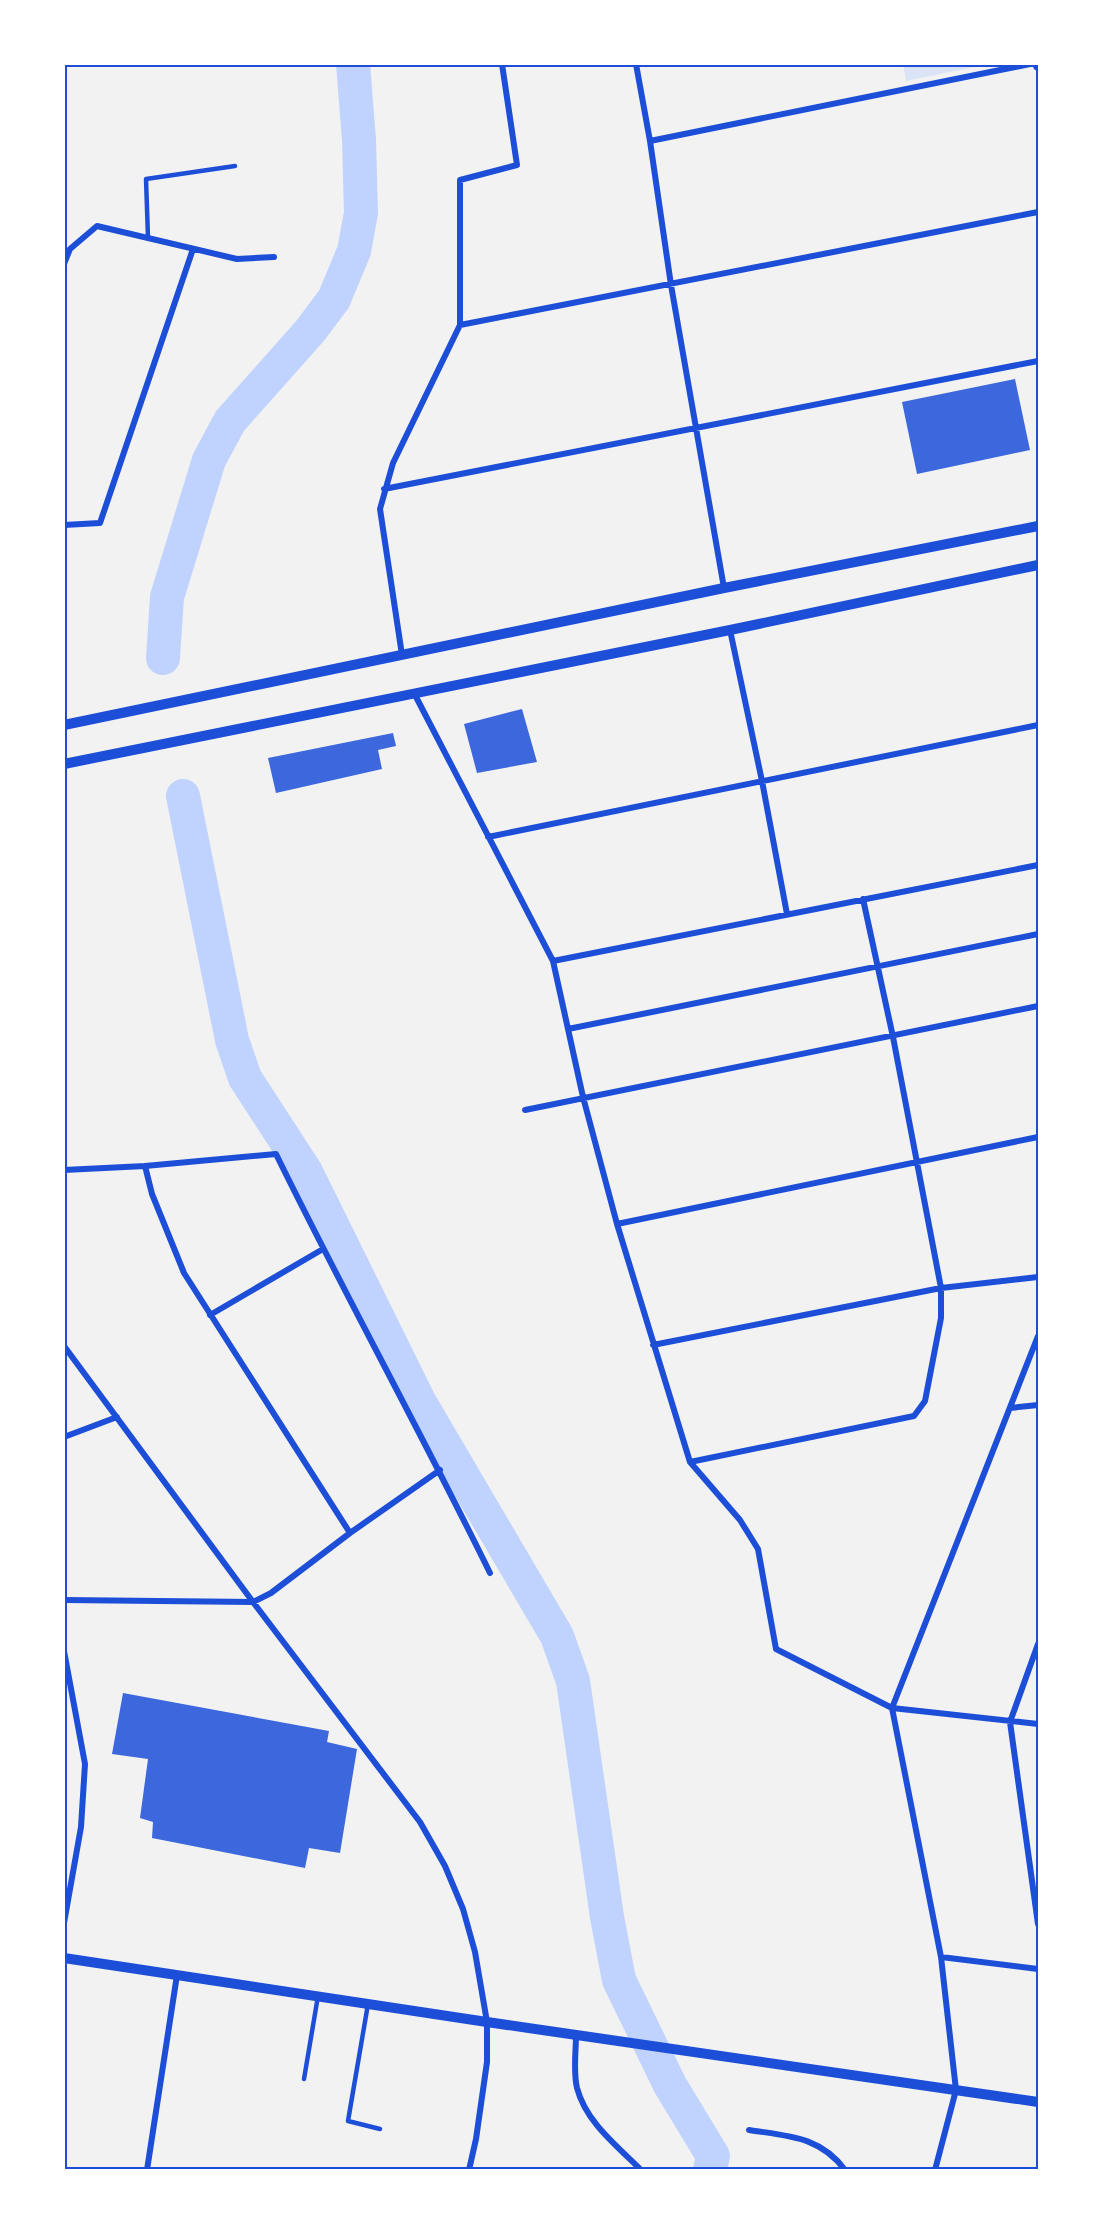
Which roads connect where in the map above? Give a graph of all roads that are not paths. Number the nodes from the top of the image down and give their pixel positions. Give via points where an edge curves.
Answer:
1 (502, 64) edge
2 (636, 64) edge
3 (1030, 64) edge
4 (650, 141) junction
5 (235, 166) dead end
6 (1038, 212) edge
7 (148, 238) junction
8 (192, 249) junction
9 (274, 257) dead end
10 (64, 264) edge
11 (671, 285) junction
12 (460, 326) junction
13 (1038, 361) edge
14 (696, 428) junction
15 (384, 489) junction
16 (64, 525) edge
17 (1038, 526) edge
18 (1038, 564) edge
19 (724, 588) junction
20 (730, 630) junction
21 (402, 656) junction
22 (414, 693) junction
23 (64, 725) edge
24 (1038, 725) edge
25 (64, 764) edge
26 (762, 781) junction
27 (488, 837) junction
28 (1038, 864) edge
29 (863, 899) junction
30 (788, 914) junction
31 (1038, 934) edge
32 (554, 961) junction
33 (878, 967) junction
34 (1038, 1006) edge
35 (568, 1029) junction
36 (892, 1036) junction
37 (583, 1098) junction
38 (525, 1110) dead end
39 (1038, 1137) edge
40 (917, 1162) junction
41 (144, 1166) junction
42 (64, 1170) edge
43 (617, 1224) junction
44 (323, 1249) junction
45 (1038, 1277) edge
46 (941, 1287) junction
47 (210, 1315) junction
48 (1038, 1335) edge
49 (653, 1345) junction
50 (64, 1346) edge
51 (1038, 1405) edge
52 (1010, 1408) junction
53 (117, 1417) junction
54 (64, 1437) edge
55 (690, 1462) junction
56 (440, 1470) junction
57 (350, 1533) junction
58 (490, 1573) dead end
59 (64, 1600) edge
60 (253, 1602) junction
61 (1038, 1644) edge
62 (64, 1651) edge
63 (892, 1708) junction
64 (1010, 1722) junction
65 (1038, 1724) edge
66 (64, 1923) edge
67 (1038, 1924) edge
68 (941, 1957) junction
69 (64, 1958) edge
70 (1038, 1969) edge
71 (177, 1975) junction
72 (318, 1996) junction
73 (368, 2004) junction
74 (487, 2022) junction
75 (576, 2035) junction
76 (304, 2079) dead end
77 (956, 2090) junction
78 (1038, 2102) edge
79 (380, 2129) dead end
80 (749, 2130) dead end
81 (147, 2169) edge
82 (469, 2169) edge
83 (640, 2169) edge
84 (844, 2169) edge
85 (935, 2169) edge

1 - 12 street via 518,165 460,180
2 - 4 street
3 - 4 street
4 - 11 street
5 - 7 lane via 146,179
6 - 11 street
7 - 8 street
7 - 10 street via 97,226 70,249
8 - 9 street via 237,259
8 - 16 street via 100,523
11 - 12 street
11 - 14 street
12 - 15 street
13 - 14 street
14 - 15 street
14 - 19 street
15 - 21 street via 380,509
17 - 19 street
18 - 20 street
19 - 21 street
20 - 22 street
20 - 26 street
21 - 23 street
22 - 25 street
22 - 27 street
24 - 26 street
26 - 27 street
26 - 30 street
27 - 32 street
28 - 29 street
29 - 30 street
29 - 33 street
30 - 32 street
31 - 33 street
32 - 35 street
33 - 35 street
33 - 36 street
34 - 36 street
35 - 37 street
36 - 37 street
36 - 40 street
37 - 38 street
37 - 43 street
39 - 40 street
40 - 43 street
40 - 46 street
41 - 42 street
41 - 44 street via 276,1154
41 - 47 street via 184,1273
43 - 49 street
44 - 47 street
44 - 56 street
45 - 46 street
46 - 49 street
46 - 55 street via 941,1318 925,1401 914,1416
47 - 57 street
48 - 52 street
49 - 55 street
50 - 53 street
51 - 52 street
52 - 63 street
53 - 54 street
53 - 60 street
55 - 63 street via 740,1520 758,1549 777,1649
56 - 57 street
56 - 58 street
57 - 60 street via 271,1593
59 - 60 street
60 - 74 street via 420,1822 445,1866 475,1952
61 - 64 street
62 - 66 street via 85,1764 81,1827
63 - 64 street
63 - 68 street
64 - 65 street
64 - 67 street
68 - 70 street
68 - 77 street
69 - 71 street
71 - 72 street
71 - 81 street
72 - 73 street
72 - 76 lane
73 - 74 street
73 - 79 lane via 348,2121
74 - 75 street
74 - 82 street via 487,2062
75 - 77 street
75 - 83 street via 577,2086 584,2107 597,2126
77 - 78 street
77 - 85 street
80 - 84 street via 799,2137 822,2147

